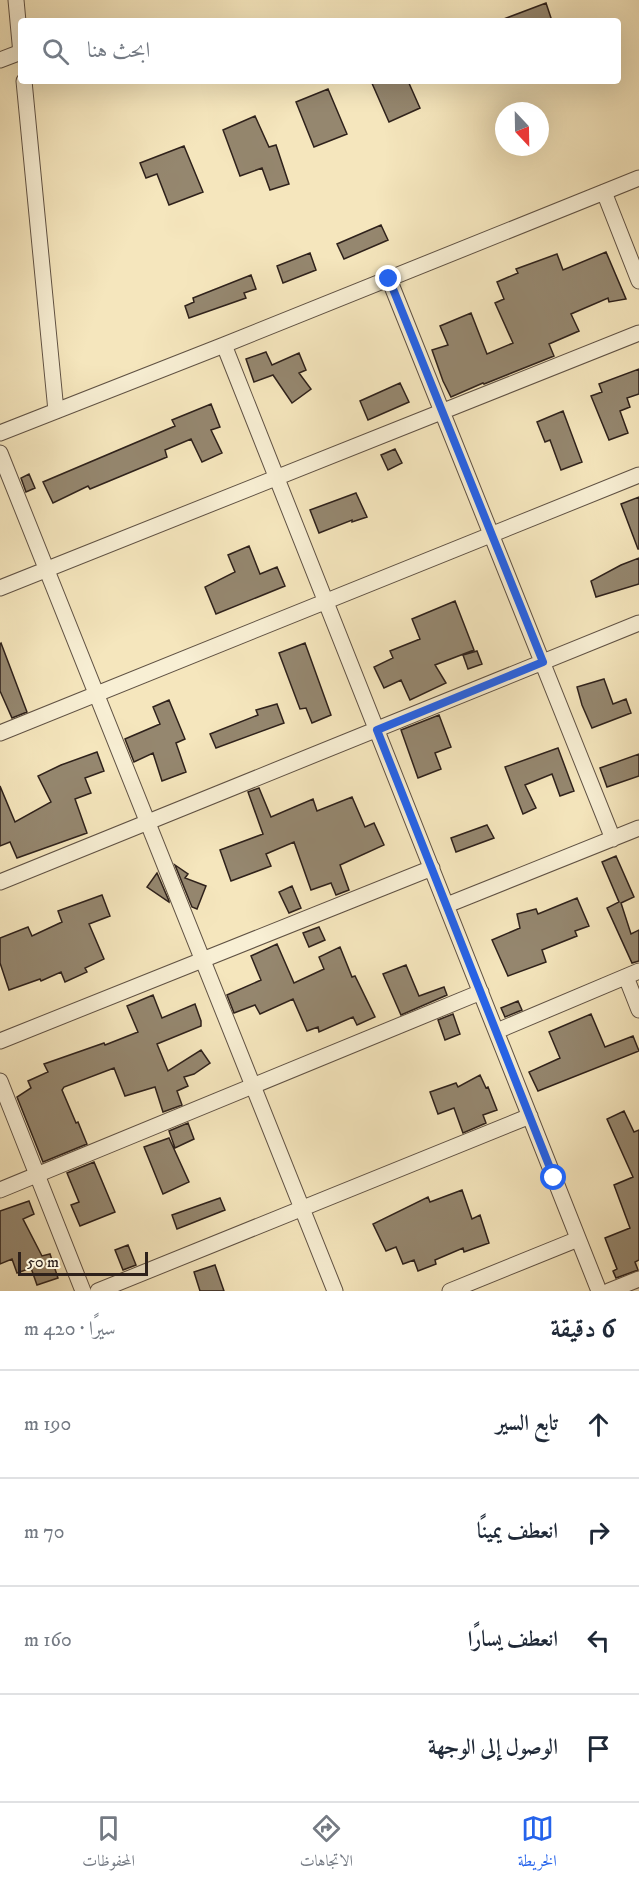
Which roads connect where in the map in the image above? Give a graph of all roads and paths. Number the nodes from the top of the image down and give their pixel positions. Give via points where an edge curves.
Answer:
1 (16, 0) edge
2 (18, 21) edge
3 (18, 54) edge
4 (0, 60) edge
5 (24, 84) edge
6 (639, 178) edge
7 (604, 192) junction
8 (389, 279) junction
9 (639, 280) edge
10 (639, 333) edge
11 (224, 345) junction
12 (56, 411) junction
13 (442, 411) junction
14 (0, 433) edge
15 (0, 453) edge
16 (639, 475) edge
17 (276, 477) junction
18 (492, 535) junction
19 (46, 569) junction
20 (0, 588) edge
21 (326, 602) junction
22 (639, 623) edge
23 (543, 662) junction
24 (96, 694) junction
25 (377, 730) junction
26 (0, 733) edge
27 (147, 822) junction
28 (639, 828) edge
29 (614, 839) junction
30 (432, 868) junction
31 (0, 882) edge
32 (447, 905) junction
33 (202, 960) junction
34 (632, 974) edge
35 (481, 992) junction
36 (639, 1010) edge
37 (497, 1031) junction
38 (0, 1041) edge
39 (0, 1081) edge
40 (253, 1086) junction
41 (530, 1116) junction
42 (37, 1175) junction
43 (0, 1190) edge
44 (302, 1209) junction
45 (578, 1239) junction
46 (639, 1279) edge
47 (83, 1291) edge
48 (98, 1291) edge
49 (334, 1291) edge
50 (450, 1291) edge
51 (599, 1291) edge
52 (609, 1291) edge

1 - 2 street
3 - 4 street
5 - 12 street
6 - 7 street
7 - 8 street
7 - 9 street
8 - 11 street
8 - 13 street
10 - 13 street
11 - 12 street
11 - 17 street
12 - 14 street
13 - 17 street
13 - 18 street
15 - 19 street
16 - 18 street
17 - 19 street
17 - 21 street
18 - 21 street
18 - 23 street
19 - 20 street
19 - 24 street
21 - 24 street
21 - 25 street
22 - 23 street
23 - 25 street
23 - 29 street
24 - 26 street
24 - 27 street
25 - 27 street
25 - 30 street
27 - 31 street
27 - 33 street
28 - 29 street
29 - 32 street
30 - 32 street
30 - 33 street
32 - 35 street
33 - 38 street
33 - 40 street
34 - 36 street
34 - 37 street
35 - 37 street
35 - 40 street
37 - 41 street
39 - 42 street
40 - 42 street
40 - 44 street
41 - 44 street
41 - 45 street
42 - 43 street
42 - 47 street
44 - 48 street
44 - 49 street
45 - 50 street
45 - 51 street
46 - 52 street

